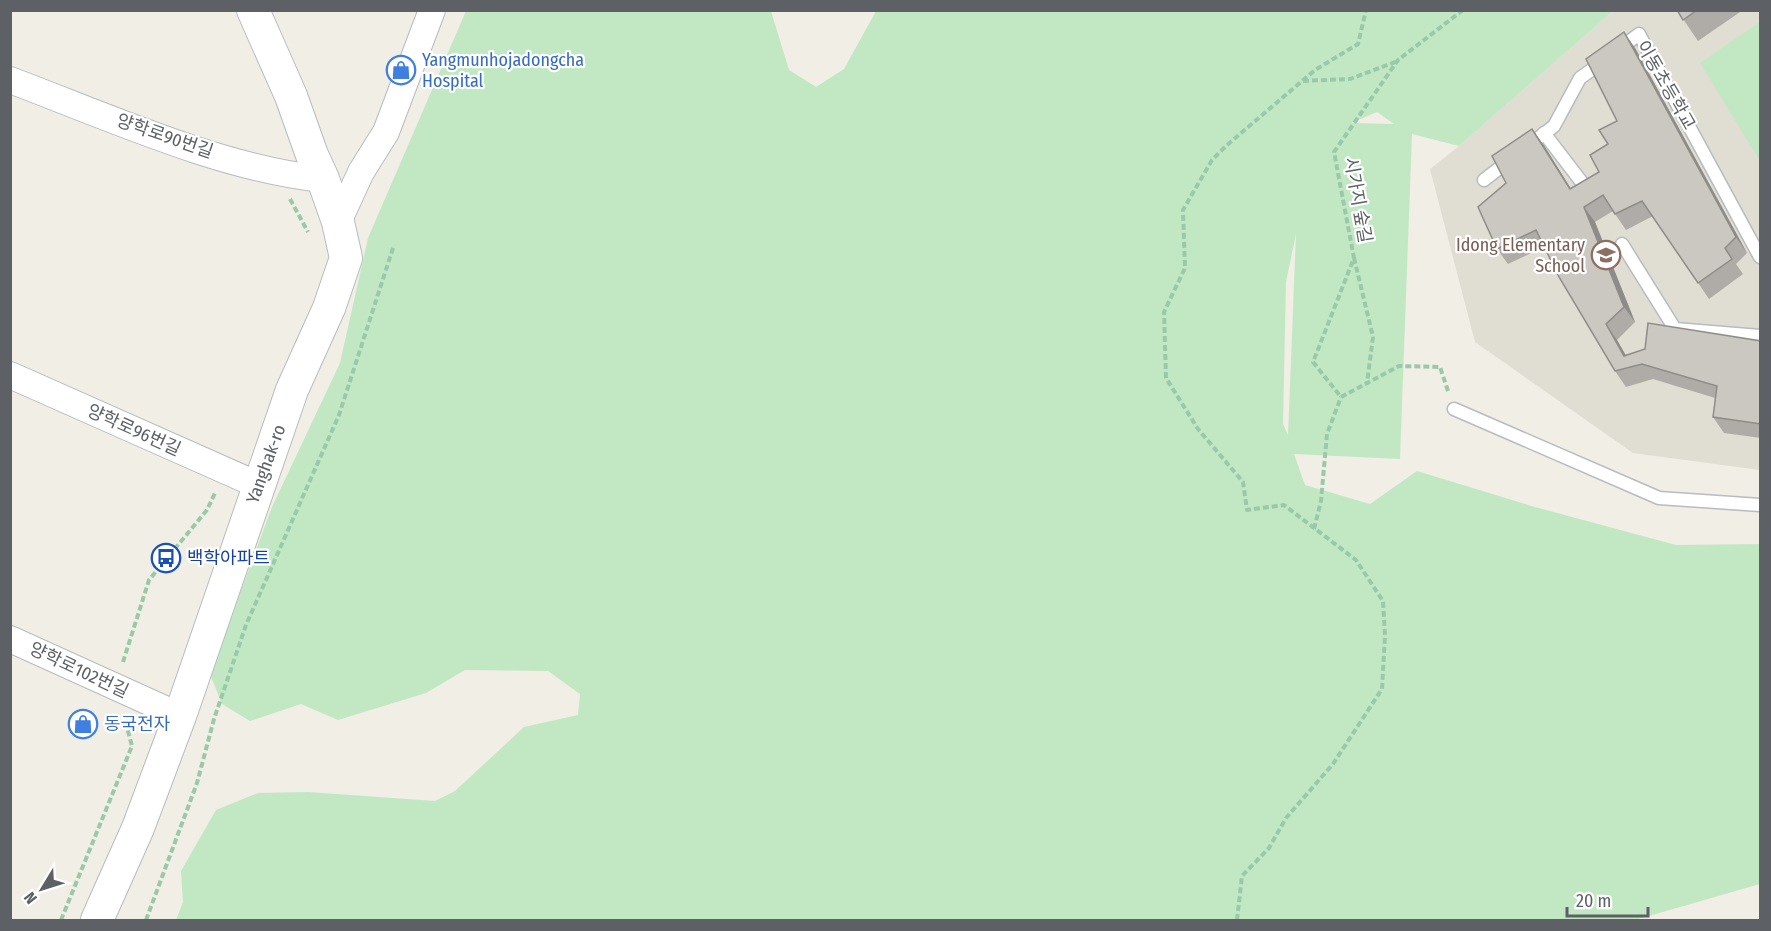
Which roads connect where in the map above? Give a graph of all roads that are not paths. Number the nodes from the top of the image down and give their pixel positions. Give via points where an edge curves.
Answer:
1 (253, 10) edge
2 (432, 10) edge
3 (10, 80) edge
4 (1544, 133) junction
5 (323, 179) junction
6 (1484, 180) dead end
7 (1590, 193) edge
8 (338, 222) junction
9 (1622, 244) dead end
10 (1761, 257) edge
11 (1761, 336) edge
12 (10, 375) edge
13 (1454, 409) road end
14 (246, 480) junction
15 (1761, 505) edge
16 (10, 639) edge
17 (180, 716) junction
18 (97, 921) edge

1 - 5 street, Yanghak-ro
2 - 8 street via 386,132 361,172
3 - 5 street, 양학로90번길 via 189,146 285,175
4 - 6 lane, 이동초등학교
4 - 7 lane
4 - 10 lane, 이동초등학교 via 1554,126 1580,78 1639,34
5 - 8 street, Yanghak-ro
8 - 14 street, Yanghak-ro via 346,258 329,308
9 - 11 lane via 1675,329
12 - 14 street, 양학로96번길
13 - 15 lane via 1659,498
14 - 17 street, Yanghak-ro
16 - 17 street, 양학로102번길
17 - 18 street, Yanghak-ro via 138,828

